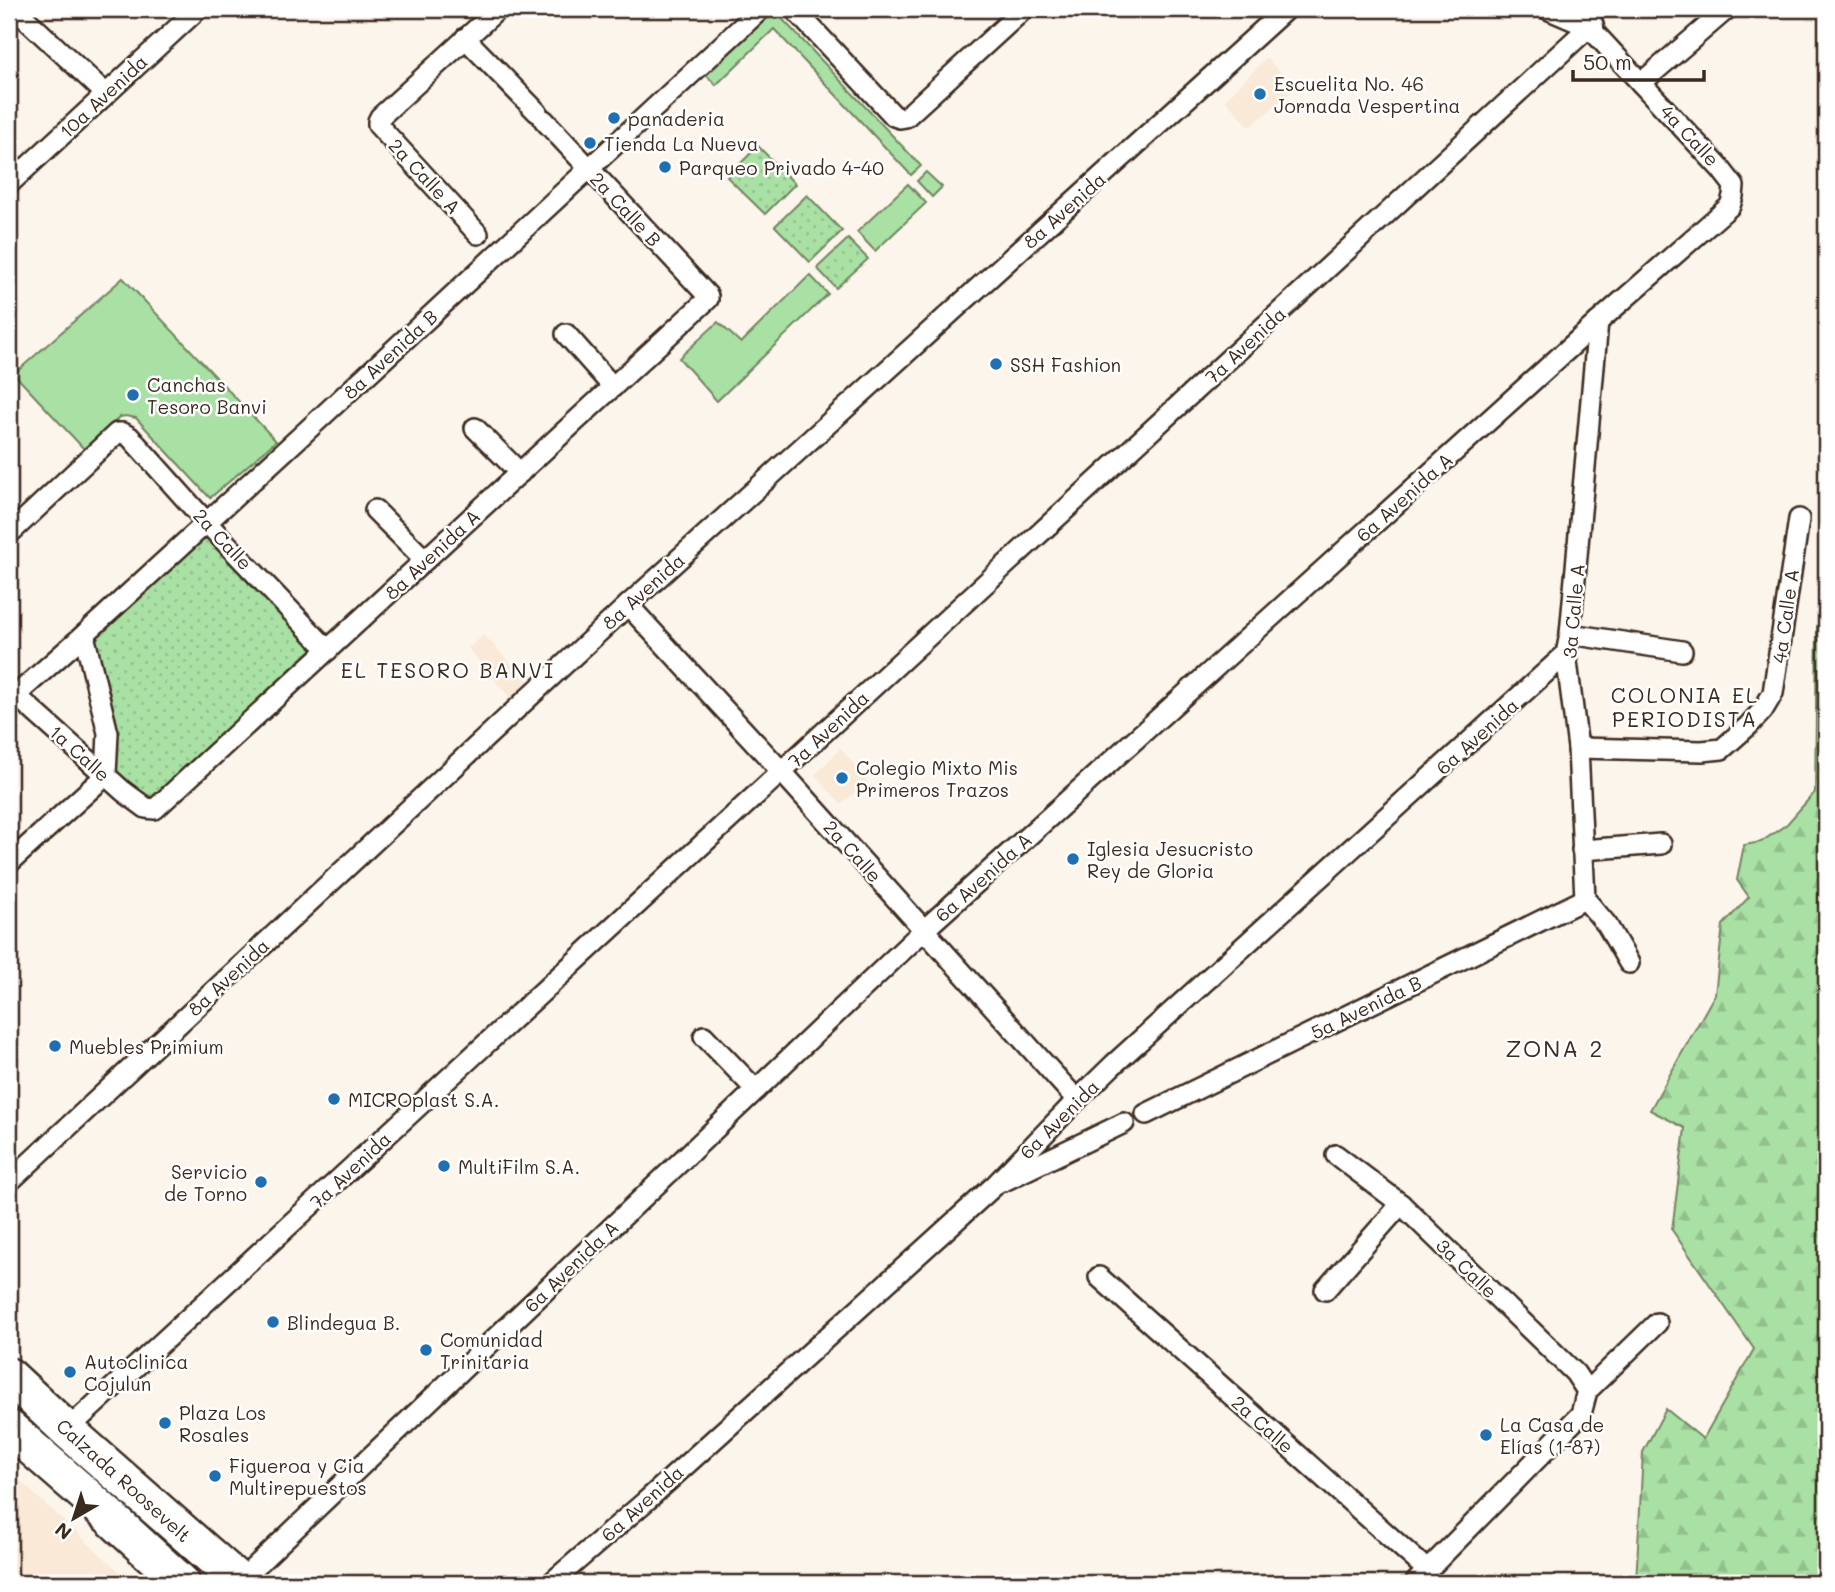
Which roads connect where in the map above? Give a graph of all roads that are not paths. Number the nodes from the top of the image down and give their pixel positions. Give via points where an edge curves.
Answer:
1 (15, 9) edge
2 (198, 9) edge
3 (498, 9) edge
4 (761, 9) edge
5 (794, 9) edge
6 (1024, 9) edge
7 (1286, 9) edge
8 (1547, 9) edge
9 (1727, 9) edge
10 (1586, 18) edge
11 (466, 38) junction
12 (1641, 83) junction
13 (106, 94) junction
14 (589, 170) junction
15 (9, 184) edge
16 (1734, 186) joint
17 (478, 234) dead end
18 (708, 298) joint
19 (1598, 322) junction
20 (566, 334) dead end
21 (613, 387) junction
22 (475, 428) dead end
23 (520, 472) junction
24 (375, 510) dead end
25 (1799, 519) dead end
26 (206, 522) junction
27 (9, 534) edge
28 (425, 560) junction
29 (628, 604) junction
30 (1570, 634) junction
31 (84, 635) junction
32 (328, 650) junction
33 (1682, 651) dead end
34 (1566, 654) junction
35 (12, 692) edge
36 (1577, 748) junction
37 (782, 772) junction
38 (106, 775) junction
39 (156, 809) joint
40 (1661, 844) dead end
41 (1581, 849) junction
42 (9, 863) edge
43 (1585, 900) junction
44 (924, 930) junction
45 (1629, 963) dead end
46 (704, 1036) dead end
47 (756, 1090) junction
48 (1077, 1100) junction
49 (1146, 1114) dead end
50 (1124, 1123) dead end
51 (1336, 1156) dead end
52 (9, 1182) edge
53 (994, 1186) junction
54 (1401, 1204) junction
55 (1099, 1277) dead end
56 (1325, 1290) dead end
57 (1657, 1322) dead end
58 (9, 1376) edge
59 (1587, 1391) junction
60 (9, 1428) edge
61 (67, 1430) junction
62 (1421, 1577) edge
63 (182, 1583) edge
64 (240, 1583) edge
65 (551, 1583) edge

1 - 13 street
2 - 13 street, 10a Avenida
3 - 11 street
4 - 14 street, 8a Avenida B
5 - 6 street via 900,118
7 - 29 street, 8a Avenida
8 - 10 street, 4a Calle
9 - 12 street
10 - 12 street, 4a Calle
10 - 37 street, 7a Avenida
11 - 14 street, 2a Calle B
11 - 17 street, 2a Calle A via 380,117 378,125
12 - 16 street, 4a Calle
13 - 15 street, 10a Avenida
14 - 18 street, 2a Calle B
14 - 26 street, 8a Avenida B
16 - 19 street, 6a Avenida A via 1730,206
18 - 21 street, 8a Avenida A
19 - 30 street, 3a Calle A
19 - 44 street, 6a Avenida A
20 - 21 street
21 - 23 street, 8a Avenida A
22 - 23 street
23 - 28 street, 8a Avenida A
24 - 28 street
25 - 36 street, 4a Calle A via 1773,693 1748,726 1722,749
26 - 27 street, 2a Calle via 130,437 117,433
26 - 31 street, 8a Avenida B
26 - 32 street, 2a Calle
28 - 32 street, 8a Avenida A
29 - 37 street, 2a Calle
29 - 52 street, 8a Avenida
30 - 33 street
30 - 34 street, 3a Calle A
31 - 35 street, 8a Avenida B
31 - 38 street via 108,733
32 - 39 street, 8a Avenida A
34 - 36 street, 3a Calle A
34 - 48 street, 6a Avenida
35 - 38 street, 1a Calle
36 - 41 street, 3a Calle A
37 - 44 street, 2a Calle
37 - 61 street, 7a Avenida
38 - 39 street, 1a Calle via 146,808
38 - 42 street
40 - 41 street
41 - 43 street, 3a Calle A
43 - 45 street
43 - 49 street, 5a Avenida B
44 - 47 street, 6a Avenida A
44 - 48 street, 2a Calle
46 - 47 street
47 - 64 street, 6a Avenida A
48 - 53 street, 6a Avenida
50 - 53 street
51 - 54 street, 3a Calle
53 - 65 street, 6a Avenida
54 - 56 street
54 - 59 street, 3a Calle via 1575,1373
55 - 62 street, 2a Calle
57 - 59 street
58 - 61 highway, Calzada Roosevelt
59 - 62 street via 1581,1414
60 - 63 highway, Calzada Roosevelt
61 - 64 highway, Calzada Roosevelt

